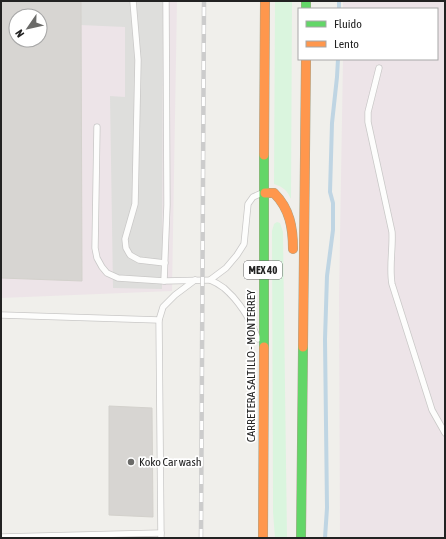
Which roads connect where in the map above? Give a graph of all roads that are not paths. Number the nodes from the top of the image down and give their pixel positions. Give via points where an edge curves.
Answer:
1 (133, 1) edge
2 (166, 1) edge
3 (265, 1) edge
4 (306, 60) edge
5 (379, 68) dead end
6 (97, 127) dead end
7 (265, 193) junction
8 (293, 255) dead end
9 (165, 263) junction
10 (196, 280) junction
11 (210, 280) junction
12 (164, 281) junction
13 (1, 315) edge
14 (159, 320) junction
15 (263, 353) junction
16 (294, 356) dead end
17 (302, 419) junction
18 (445, 433) edge
19 (264, 473) junction
20 (161, 535) edge
21 (1, 537) edge
22 (263, 538) edge
23 (270, 538) edge
24 (301, 538) edge

1 - 9 lane via 138,60 135,204 125,239 126,248 130,255 139,260
2 - 9 lane
3 - 7 main road, CARRETERA SALTILLO - MONTERREY / MEX 40
4 - 17 main road
5 - 18 lane via 368,122 392,232 392,284 432,410
6 - 12 lane via 97,258 107,273 118,278
7 - 8 main road via 274,193 284,204 290,217
7 - 11 lane via 253,197 248,204 244,244 226,268
7 - 15 main road, CARRETERA SALTILLO - MONTERREY / MEX 40
9 - 12 lane
10 - 11 lane
10 - 12 lane
10 - 14 lane via 163,307
11 - 15 lane via 224,288 242,309 254,329
13 - 14 lane
14 - 20 lane
15 - 19 main road, CARRETERA SALTILLO - MONTERREY / MEX 40
16 - 17 main road
17 - 24 main road
19 - 22 main road, CARRETERA SALTILLO - MONTERREY / MEX 40
19 - 23 main road
20 - 21 lane

